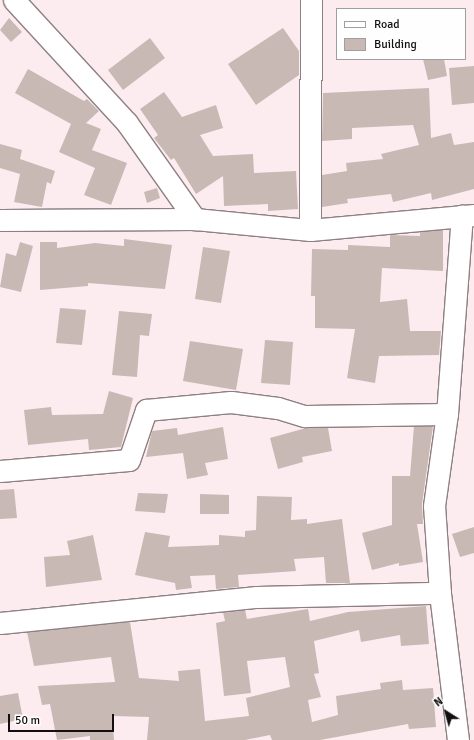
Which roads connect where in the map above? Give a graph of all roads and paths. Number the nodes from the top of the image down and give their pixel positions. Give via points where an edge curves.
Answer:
1 (14, 0) edge
2 (311, 0) edge
3 (468, 215) edge
4 (195, 219) junction
5 (0, 220) edge
6 (310, 230) junction
7 (447, 414) junction
8 (0, 471) edge
9 (440, 593) junction
10 (0, 623) edge
11 (458, 740) edge

1 - 4 street via 127,122
2 - 6 street
3 - 6 street
3 - 7 street
4 - 5 street
4 - 6 street
7 - 8 street via 305,416 278,408 231,402 146,410 129,460
7 - 9 street via 434,506
9 - 10 street via 256,597
9 - 11 street

